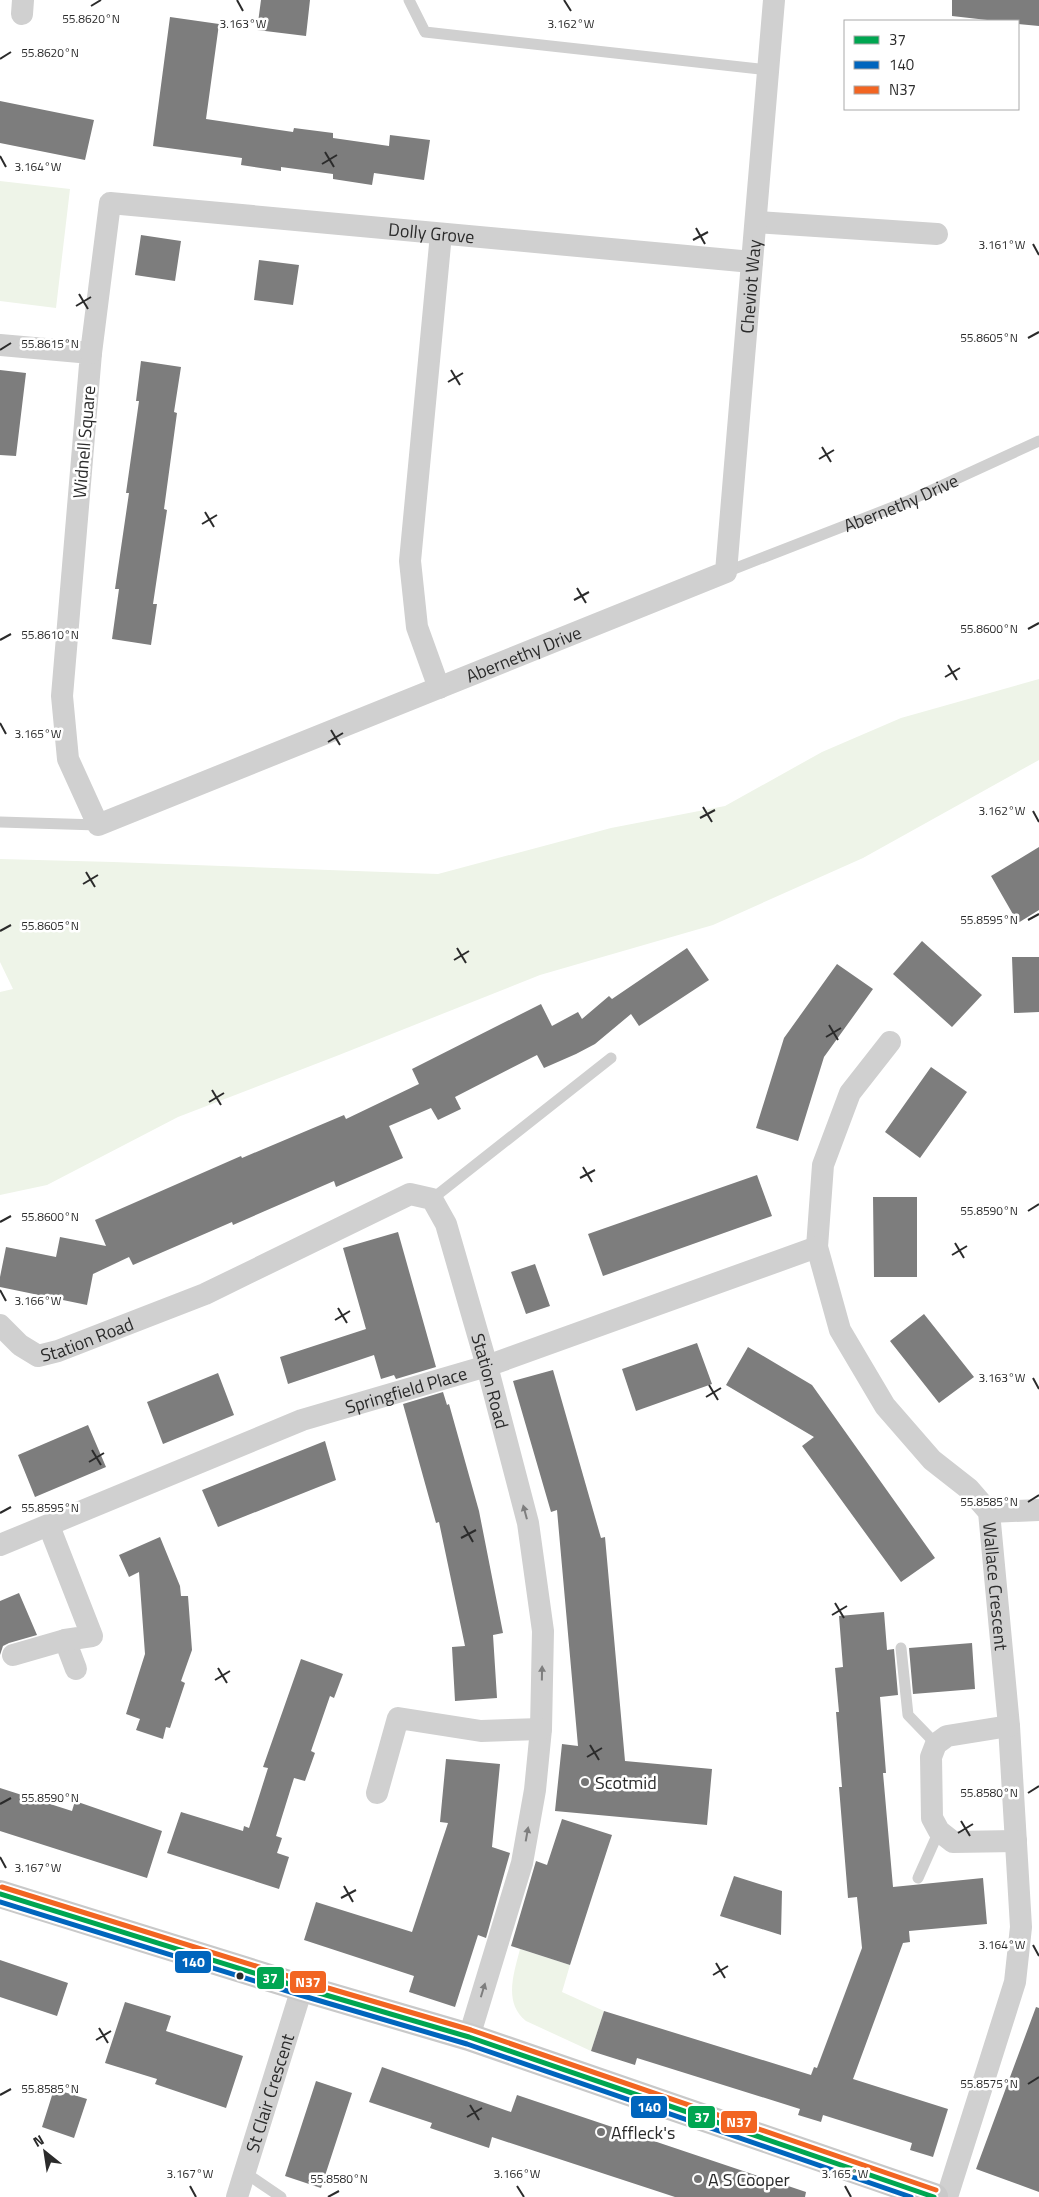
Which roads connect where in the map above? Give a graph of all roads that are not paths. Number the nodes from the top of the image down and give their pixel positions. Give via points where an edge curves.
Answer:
1 (408, 0) edge
2 (774, 0) edge
3 (768, 70) junction
4 (110, 203) joint
5 (756, 222) junction
6 (442, 234) junction
7 (937, 234) dead end
8 (752, 262) junction
9 (0, 345) edge
10 (92, 352) junction
11 (1039, 441) edge
12 (726, 572) junction
13 (439, 688) junction
14 (0, 822) edge
15 (98, 825) junction
16 (890, 1042) dead end
17 (611, 1058) dead end
18 (432, 1199) junction
19 (817, 1247) junction
20 (0, 1325) edge
21 (487, 1366) junction
22 (1039, 1510) edge
23 (989, 1512) junction
24 (49, 1526) junction
25 (0, 1545) edge
26 (65, 1640) junction
27 (901, 1648) dead end
28 (13, 1655) dead end
29 (76, 1669) dead end
30 (1008, 1726) junction
31 (541, 1729) junction
32 (936, 1744) junction
33 (377, 1792) dead end
34 (939, 1831) junction
35 (1016, 1841) junction
36 (918, 1878) dead end
37 (0, 1894) edge
38 (302, 1988) junction
39 (469, 2037) junction
40 (244, 2172) junction
41 (236, 2197) edge
42 (281, 2197) edge
43 (934, 2197) edge
44 (947, 2197) edge

1 - 3 lane via 425,32
2 - 3 street, Cheviot Way
3 - 5 street, Cheviot Way
4 - 6 street, Dolly Grove
4 - 10 street, Widnell Square
5 - 7 street
5 - 8 street, Cheviot Way
6 - 8 street, Dolly Grove
6 - 13 street via 410,561 417,627
8 - 12 street, Cheviot Way
9 - 10 street
10 - 15 street, Widnell Square via 62,696 68,759
11 - 12 lane, Abernethy Drive via 906,502
12 - 13 street, Abernethy Drive
13 - 15 street, Abernethy Drive
14 - 15 lane, Abernethy Drive
16 - 19 street, Wallace Crescent via 850,1093 823,1165
17 - 18 lane
18 - 20 street, Station Road via 410,1194 205,1294 58,1351 38,1356 20,1345
18 - 21 street, Station Road via 446,1224
19 - 21 street, Springfield Place
19 - 23 street, Wallace Crescent via 840,1330 885,1406 932,1460 969,1489
21 - 24 street, Springfield Place via 302,1420
31 -> 21 street, Station Road via 543,1630 528,1523
22 - 23 street
23 - 30 street, Wallace Crescent
24 - 25 street, Springfield Place
24 - 26 street via 92,1636
26 - 28 street
26 - 29 street
27 - 32 lane via 908,1715
30 - 32 street via 947,1736
30 - 35 street, Wallace Crescent
31 - 33 street via 481,1731 398,1718
39 -> 31 street, Station Road via 522,1863 535,1790
32 - 34 street via 931,1757 932,1818
34 - 35 street via 953,1842
34 - 36 lane
35 - 44 street, Wallace Crescent via 1021,1927 1015,1982
37 - 38 main road
38 - 39 main road
38 - 40 street, St Clair Crescent
39 - 43 main road
40 - 41 street, St Clair Crescent
40 - 42 lane

